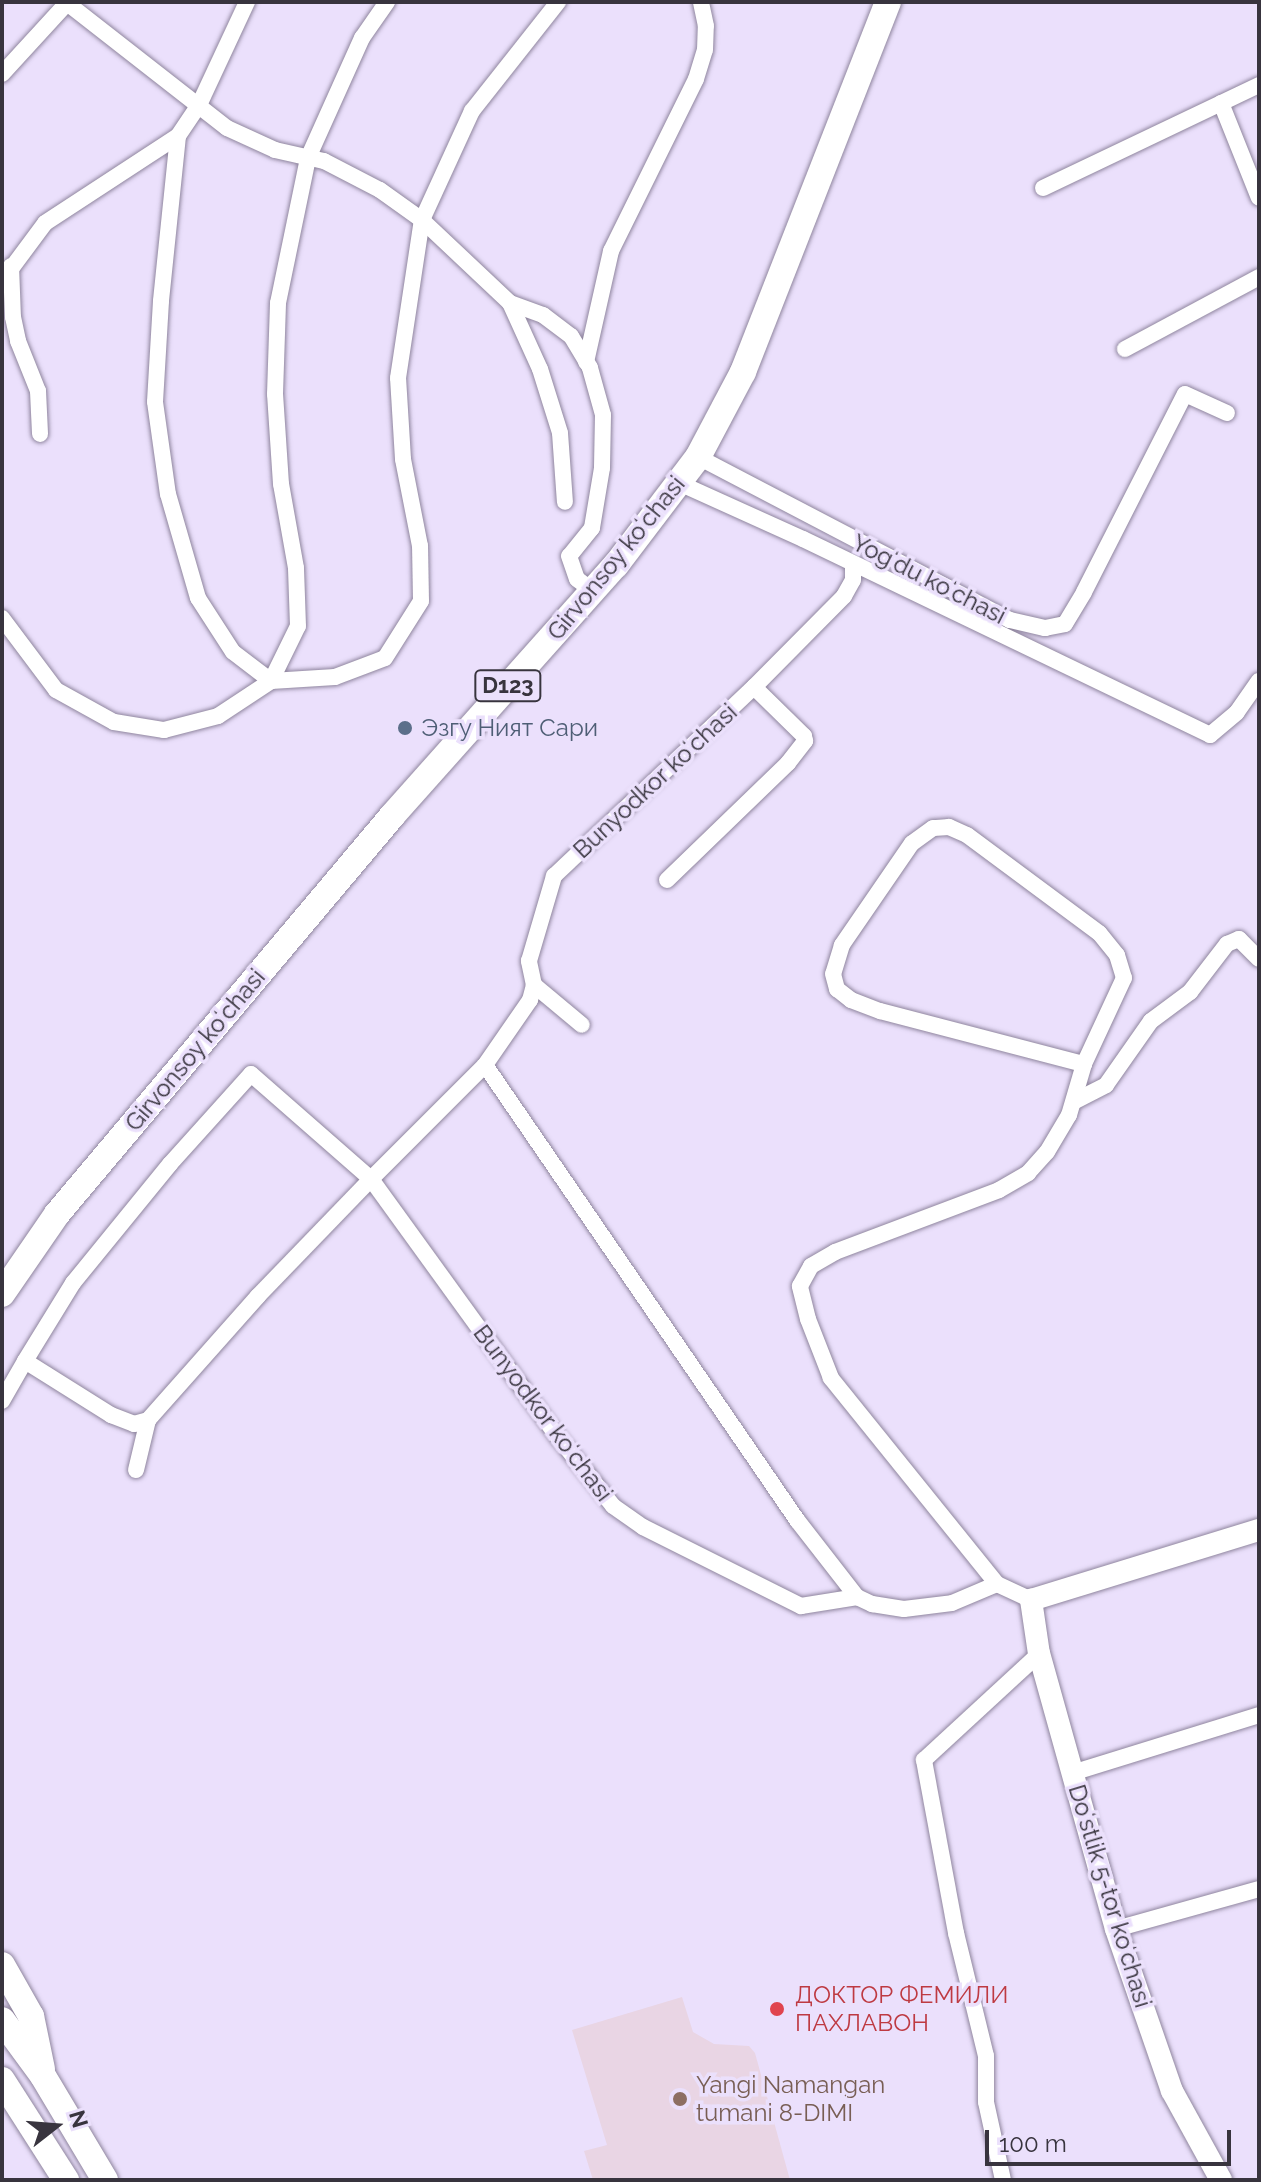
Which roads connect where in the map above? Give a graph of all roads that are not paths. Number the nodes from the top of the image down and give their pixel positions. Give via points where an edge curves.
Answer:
1 (68, 2) edge
2 (247, 2) edge
3 (387, 2) edge
4 (558, 2) edge
5 (701, 2) edge
6 (888, 2) edge
7 (2, 74) edge
8 (1259, 85) edge
9 (1221, 103) junction
10 (199, 105) junction
11 (178, 136) junction
12 (308, 158) junction
13 (1043, 188) dead end
14 (1259, 198) edge
15 (422, 220) junction
16 (6, 274) edge
17 (1259, 277) edge
18 (510, 303) junction
19 (1125, 349) dead end
20 (586, 362) junction
21 (1227, 413) dead end
22 (40, 434) dead end
23 (698, 457) junction
24 (679, 483) junction
25 (565, 502) dead end
26 (853, 566) junction
27 (593, 591) junction
28 (2, 618) edge
29 (271, 681) junction
30 (1259, 681) edge
31 (754, 687) junction
32 (667, 880) dead end
33 (1259, 959) edge
34 (534, 985) junction
35 (582, 1025) dead end
36 (1084, 1064) junction
37 (485, 1065) junction
38 (1075, 1101) junction
39 (371, 1179) junction
40 (2, 1294) edge
41 (25, 1361) junction
42 (2, 1401) edge
43 (148, 1420) junction
44 (136, 1470) dead end
45 (1259, 1530) edge
46 (997, 1584) junction
47 (857, 1597) junction
48 (1031, 1600) junction
49 (1039, 1654) junction
50 (1259, 1715) edge
51 (1072, 1773) junction
52 (1259, 1889) edge
53 (1116, 1929) junction
54 (2, 1965) edge
55 (2, 2020) edge
56 (43, 2076) junction
57 (5, 2086) edge
58 (66, 2180) edge
59 (105, 2180) edge
60 (1003, 2180) edge
61 (1221, 2180) edge

1 - 7 street
1 - 10 street
2 - 10 street
3 - 12 street via 362,38
4 - 15 street via 472,111
5 - 20 street via 705,50 696,79 611,251
6 - 23 main road, Girvonsoy koʻchasi / D123 via 743,372
8 - 9 street
9 - 13 street
9 - 14 street
10 - 11 street
10 - 12 street via 227,128
11 - 16 street via 45,223
11 - 29 street via 155,402 168,494 198,598 233,652
12 - 15 street via 380,190
12 - 29 street via 278,303 275,394 298,626
15 - 18 street
15 - 29 street via 398,378 403,459 420,546 421,601 385,658 335,677
16 - 22 street via 18,341 38,391
17 - 19 street
18 - 20 street via 543,315 571,336
18 - 25 street via 540,369 560,433
20 - 27 street via 603,415 602,468 592,528 569,556 577,579
21 - 23 street, Yogʻdu koʻchasi via 1185,394 1065,624 1045,628 1010,620
23 - 24 main road, Girvonsoy koʻchasi / D123
24 - 26 street, Yogʻdu koʻchasi
24 - 27 main road, Girvonsoy koʻchasi / D123
26 - 30 street, Yogʻdu koʻchasi via 1210,735 1237,712
26 - 31 street, Bunyodkor koʻchasi via 853,580 844,596
27 - 40 main road, Girvonsoy koʻchasi / D123 via 392,816 133,1123 57,1214
28 - 29 street via 56,690 114,722 164,730 218,716
31 - 32 street via 805,741
31 - 34 street, Bunyodkor koʻchasi via 554,876 529,961
33 - 38 street via 1239,939 1227,944 1190,992 1151,1021 1106,1085
34 - 35 street
34 - 37 street, Bunyodkor koʻchasi via 530,1000
36 - 36 street via 1124,978 1117,955 1099,933 967,835 949,827 933,828 912,843 842,945 833,974 837,989 880,1011
36 - 38 street
37 - 39 street, Bunyodkor koʻchasi
37 - 47 street via 797,1520
38 - 46 street via 1047,1152 1028,1173 999,1190 835,1252 811,1266 800,1286 831,1378
39 - 41 street, Bunyodkor koʻchasi via 251,1074 73,1283
39 - 43 street, Bunyodkor koʻchasi
39 - 47 street, Bunyodkor koʻchasi via 613,1506 643,1527 801,1606
41 - 42 street, Bunyodkor koʻchasi
41 - 43 street via 111,1415 134,1424
43 - 44 street
45 - 48 street
46 - 47 street, Bunyodkor koʻchasi via 952,1603 904,1609
46 - 48 street
48 - 49 street, Doʻstlik 5-tor koʻchasi
49 - 51 street, Doʻstlik 5-tor koʻchasi
49 - 60 street via 924,1760 956,1933 986,2056 986,2102
50 - 51 street
51 - 53 street, Doʻstlik 5-tor koʻchasi
52 - 53 street
53 - 61 street, Doʻstlik 5-tor koʻchasi via 1172,2091
54 - 56 main road via 31,2016
55 - 56 main road
56 - 59 main road
57 - 58 main road

